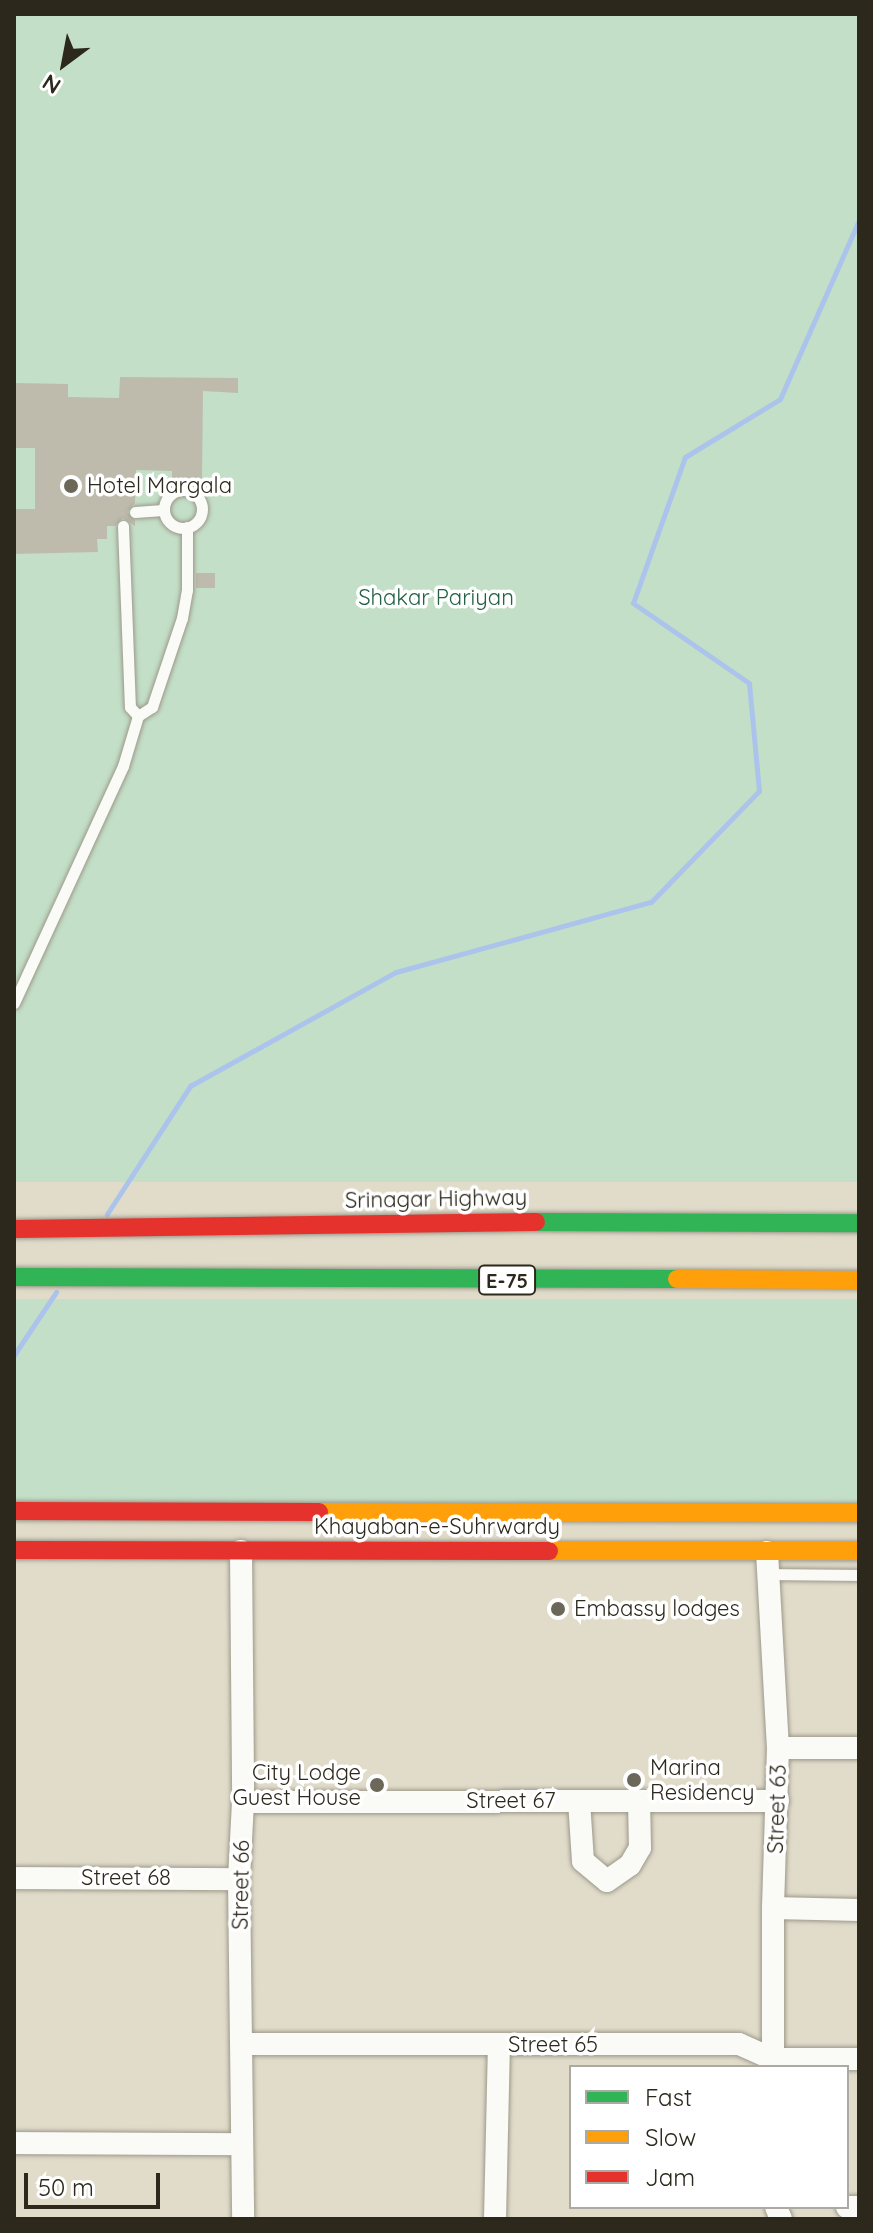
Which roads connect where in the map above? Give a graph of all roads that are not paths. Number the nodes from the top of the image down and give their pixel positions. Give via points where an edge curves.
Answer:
1 (163, 510) junction
2 (135, 512) dead end
3 (123, 526) dead end
4 (187, 527) junction
5 (138, 716) junction
6 (14, 1003) edge
7 (859, 1223) edge
8 (195, 1225) junction
9 (14, 1229) edge
10 (859, 1235) edge
11 (599, 1241) dead end
12 (604, 1261) dead end
13 (859, 1265) edge
14 (230, 1276) junction
15 (14, 1277) edge
16 (859, 1280) edge
17 (859, 1513) edge
18 (18, 1531) edge
19 (241, 1551) junction
20 (859, 1551) edge
21 (767, 1563) junction
22 (859, 1575) edge
23 (778, 1748) junction
24 (859, 1748) edge
25 (579, 1801) junction
26 (639, 1801) junction
27 (778, 1801) junction
28 (243, 1802) junction
29 (14, 1878) edge
30 (239, 1879) junction
31 (773, 1908) junction
32 (859, 1910) edge
33 (243, 2044) junction
34 (685, 2044) junction
35 (739, 2044) junction
36 (499, 2045) junction
37 (859, 2059) edge
38 (773, 2063) edge
39 (686, 2065) edge
40 (738, 2065) edge
41 (14, 2143) edge
42 (242, 2144) junction
43 (243, 2219) edge
44 (495, 2219) edge

1 - 2 lane
1 - 4 lane via 173,525
1 - 4 lane via 166,498 176,491 194,493 202,511
3 - 5 lane via 130,707
4 - 5 lane via 184,604 152,707
5 - 6 lane via 123,766
7 - 8 main road, Srinagar Highway
8 - 9 main road, Srinagar Highway
8 - 14 main road via 246,1235 546,1234 561,1250 543,1266 294,1265
10 - 11 main road via 616,1233
12 - 13 main road
14 - 15 main road, E-75
14 - 16 main road, E-75
17 - 18 main road, Khayaban-e-Suhrwardy
18 - 19 main road, Khayaban-e-Suhrwardy
19 - 21 main road, Khayaban-e-Suhrwardy
19 - 28 street, Street 66
20 - 21 main road, Khayaban-e-Suhrwardy
21 - 22 lane
21 - 23 street, Street 63
23 - 24 street
23 - 27 street, Street 63
25 - 26 street, Street 67
25 - 26 street via 583,1861 607,1881 630,1865 640,1848
25 - 28 street, Street 67
26 - 27 street, Street 67
27 - 31 street, Street 63
28 - 30 street, Street 66
29 - 30 street, Street 68
30 - 33 street, Street 66
31 - 32 street
31 - 38 street, Street 63
33 - 36 street, Street 65
33 - 42 street, Street 66
34 - 35 street, Street 65
34 - 36 street, Street 65
34 - 39 street
35 - 38 street, Street 65
35 - 40 street
36 - 44 street
37 - 38 street, Street 65
41 - 42 street
42 - 43 street, Street 66

